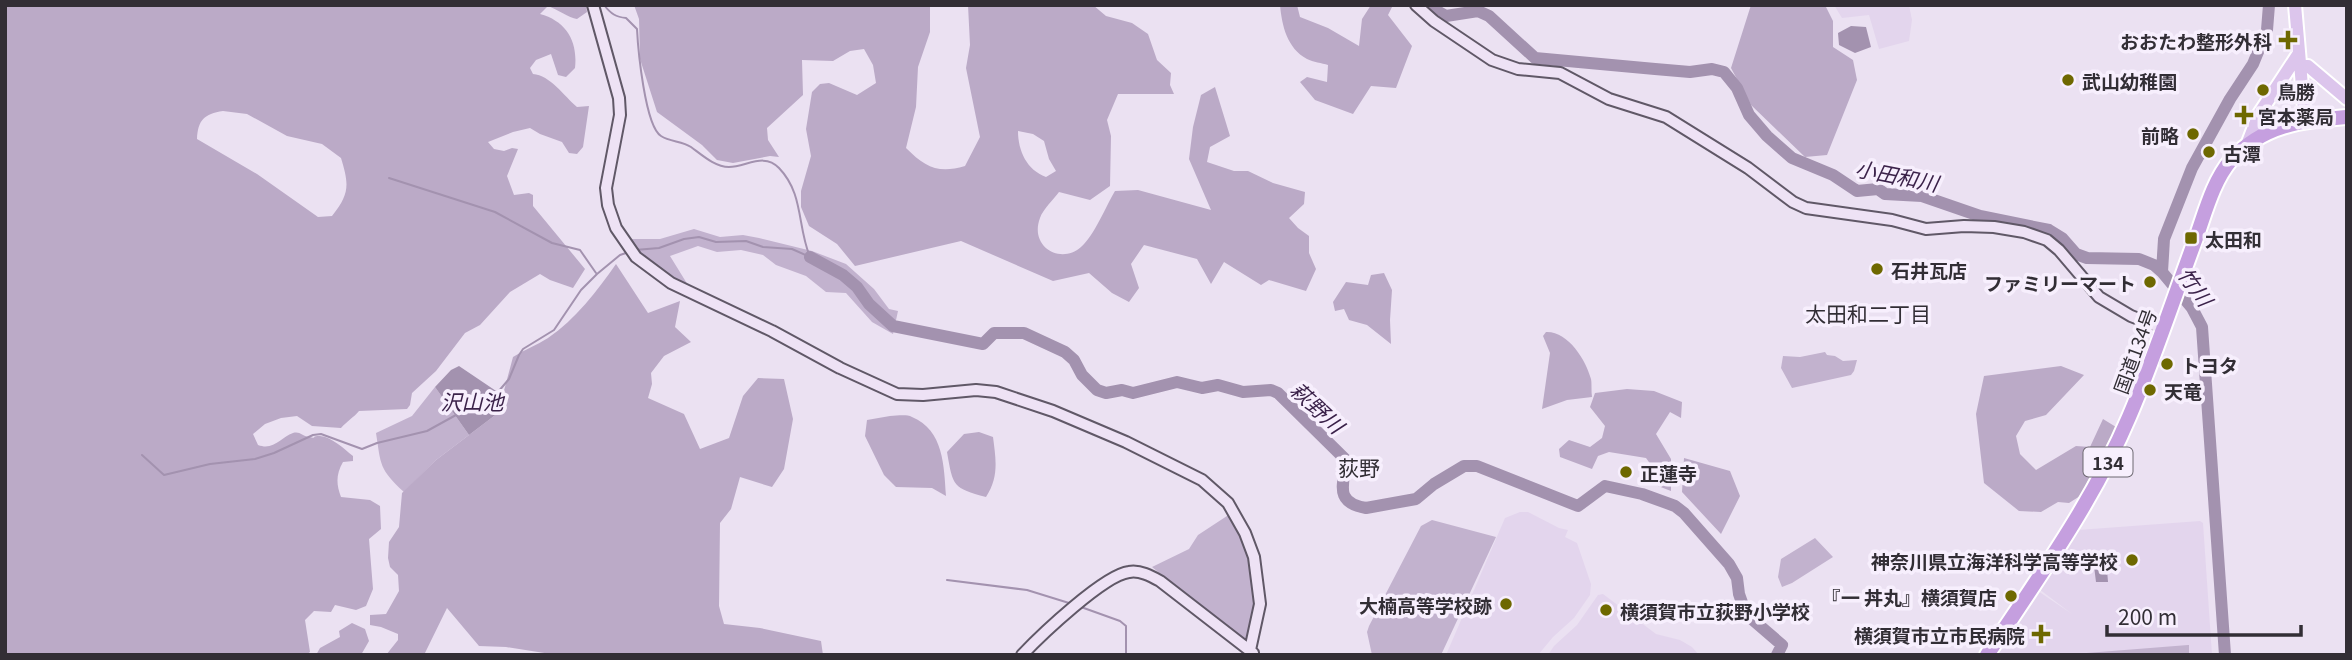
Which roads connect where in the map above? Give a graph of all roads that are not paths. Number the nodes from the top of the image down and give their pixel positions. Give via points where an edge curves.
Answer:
1 (593, 5) edge
2 (1416, 5) edge
3 (2295, 5) edge
4 (2300, 60) junction
5 (2347, 99) edge
6 (2347, 117) edge
7 (2305, 121) junction
8 (2247, 145) junction
9 (2162, 328) junction
10 (1252, 653) edge
11 (1022, 655) edge
12 (1987, 655) edge

1 - 10 street via 619,98 606,188 608,205 616,228 636,257 670,283 897,394 996,391 1126,442 1202,480 1228,503 1254,557 1260,604
2 - 9 street via 1492,60 1518,69 1560,73 1609,99 1666,117 1800,206 1892,220 1915,228 1994,227 2047,240 2099,297
3 - 4 main road
4 - 5 main road
4 - 7 main road
4 - 8 main road via 2259,114
6 - 7 highway, 国道134号 / 134
7 - 8 highway, 国道134号 / 134 via 2275,128
8 - 9 highway, 国道134号 / 134 via 2219,180
9 - 12 highway, 国道134号 / 134 via 2112,455
10 - 11 street via 1160,581 1129,572 1072,609

